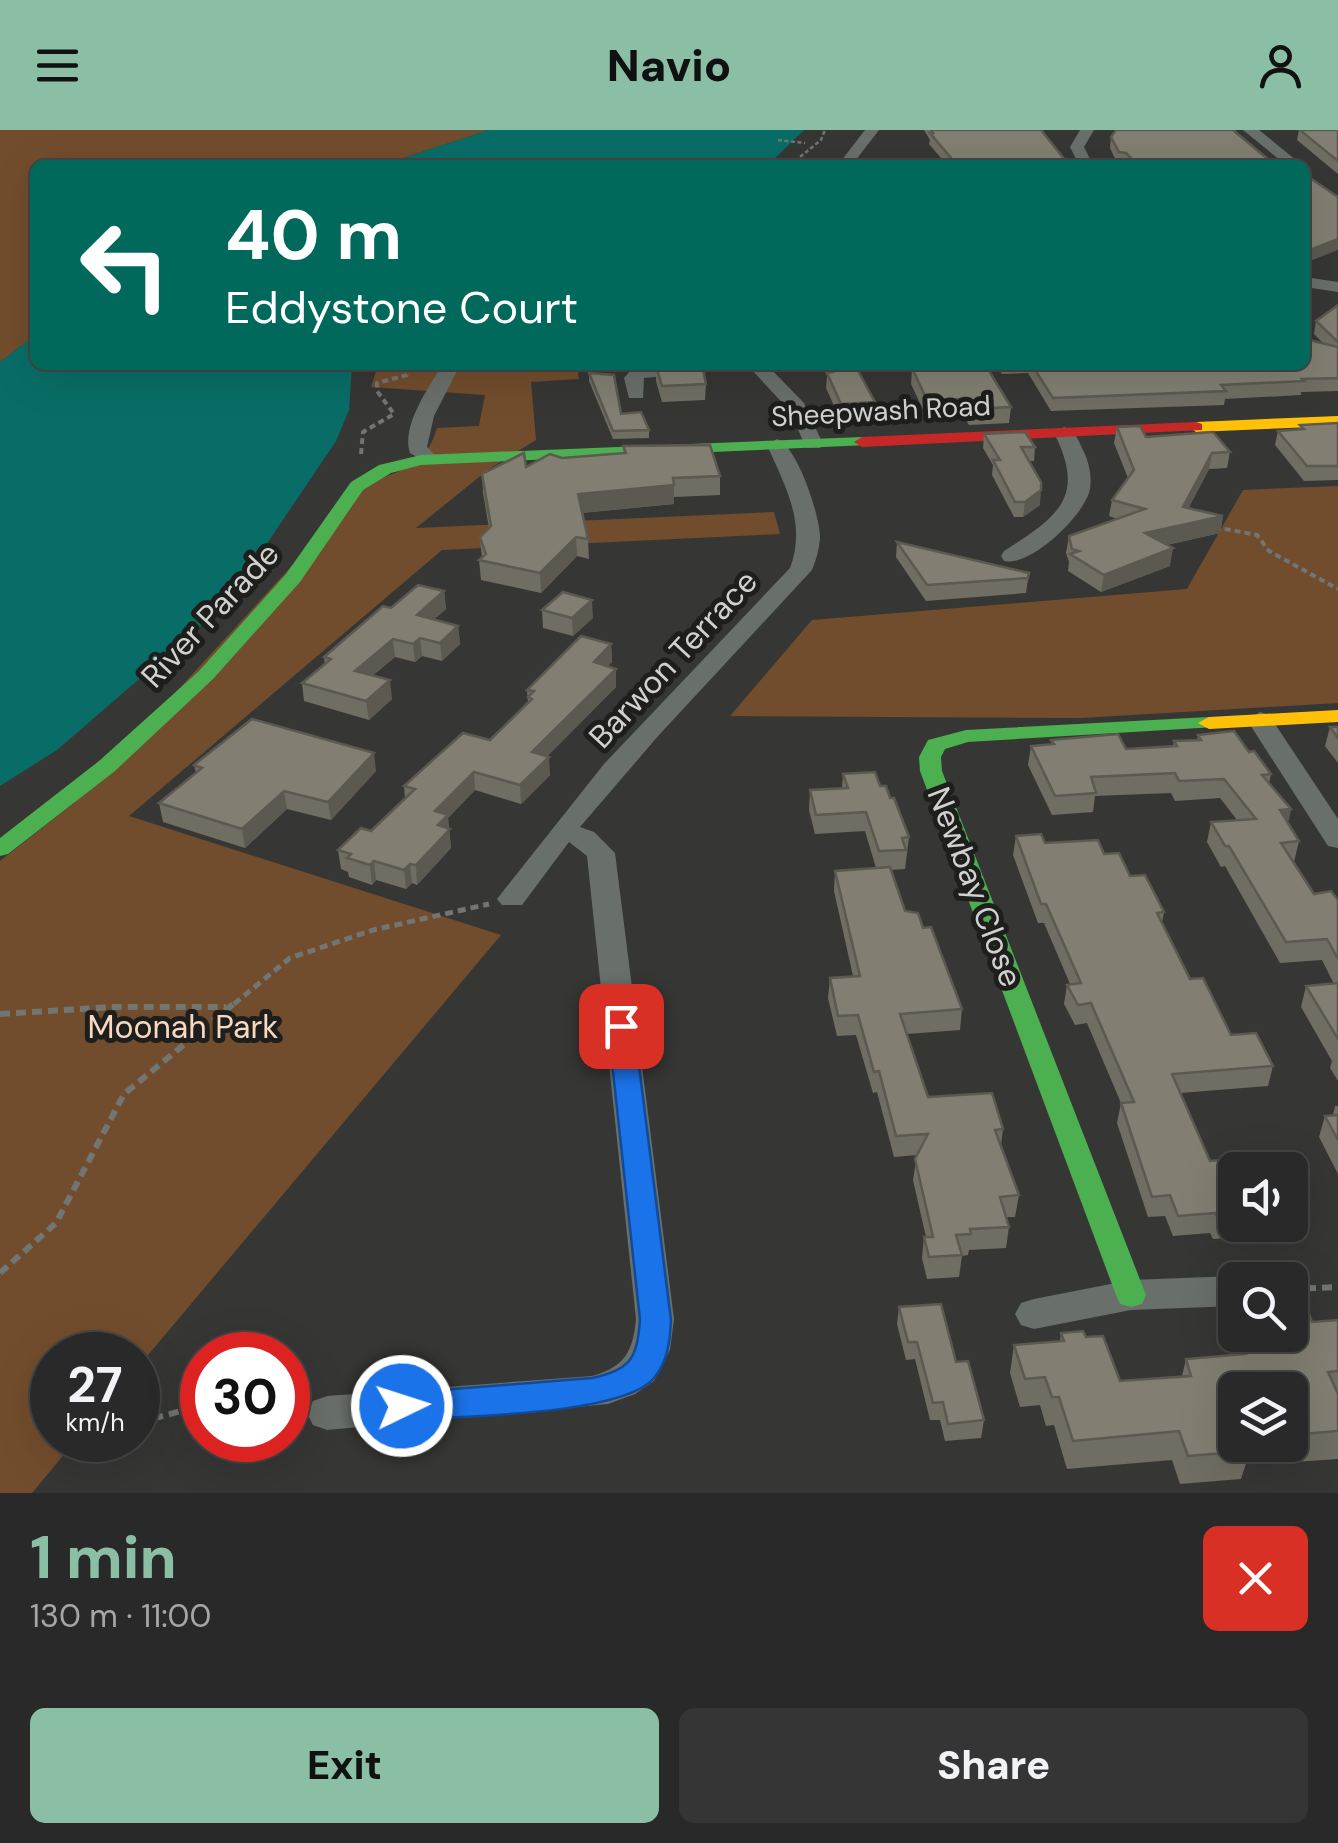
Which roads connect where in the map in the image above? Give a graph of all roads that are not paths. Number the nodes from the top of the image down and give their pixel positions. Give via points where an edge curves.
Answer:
1 (872, 130) edge
2 (1087, 130) edge
3 (1250, 130) edge
4 (848, 160) edge
5 (1084, 160) edge
6 (1289, 160) edge
7 (1310, 284) edge
8 (1338, 287) edge
9 (449, 370) edge
10 (677, 370) edge
11 (760, 370) edge
12 (636, 394) dead end
13 (1338, 421) edge
14 (1064, 433) junction
15 (813, 444) junction
16 (776, 446) junction
17 (427, 457) junction
18 (1012, 556) dead end
19 (1338, 716) edge
20 (1260, 720) junction
21 (562, 830) junction
22 (1338, 840) edge
23 (0, 849) edge
24 (512, 900) road end
25 (1218, 1292) edge
26 (1131, 1295) junction
27 (1034, 1314) dead end
28 (327, 1412) dead end

1 - 4 street
2 - 5 street via 1077,147
3 - 6 street
7 - 8 street
9 - 17 street via 418,436 418,450
10 - 12 street via 638,373
11 - 15 street via 796,402
13 - 14 street, Sheepwash Road
14 - 15 street, Sheepwash Road
14 - 18 street via 1080,463 1077,499 1056,526
15 - 16 street, Sheepwash Road
16 - 17 street, Sheepwash Road
16 - 21 street, Barwon Terrace via 810,523 811,549 801,570
17 - 23 street, River Parade via 359,482 301,568 204,675 70,799
19 - 20 street, Newbay Close
20 - 22 street
20 - 26 street, Newbay Close via 966,736 936,745 930,757
21 - 24 street, Barwon Terrace
21 - 28 street via 600,853 654,1349 642,1370 619,1386 592,1392
25 - 26 street
26 - 27 street

